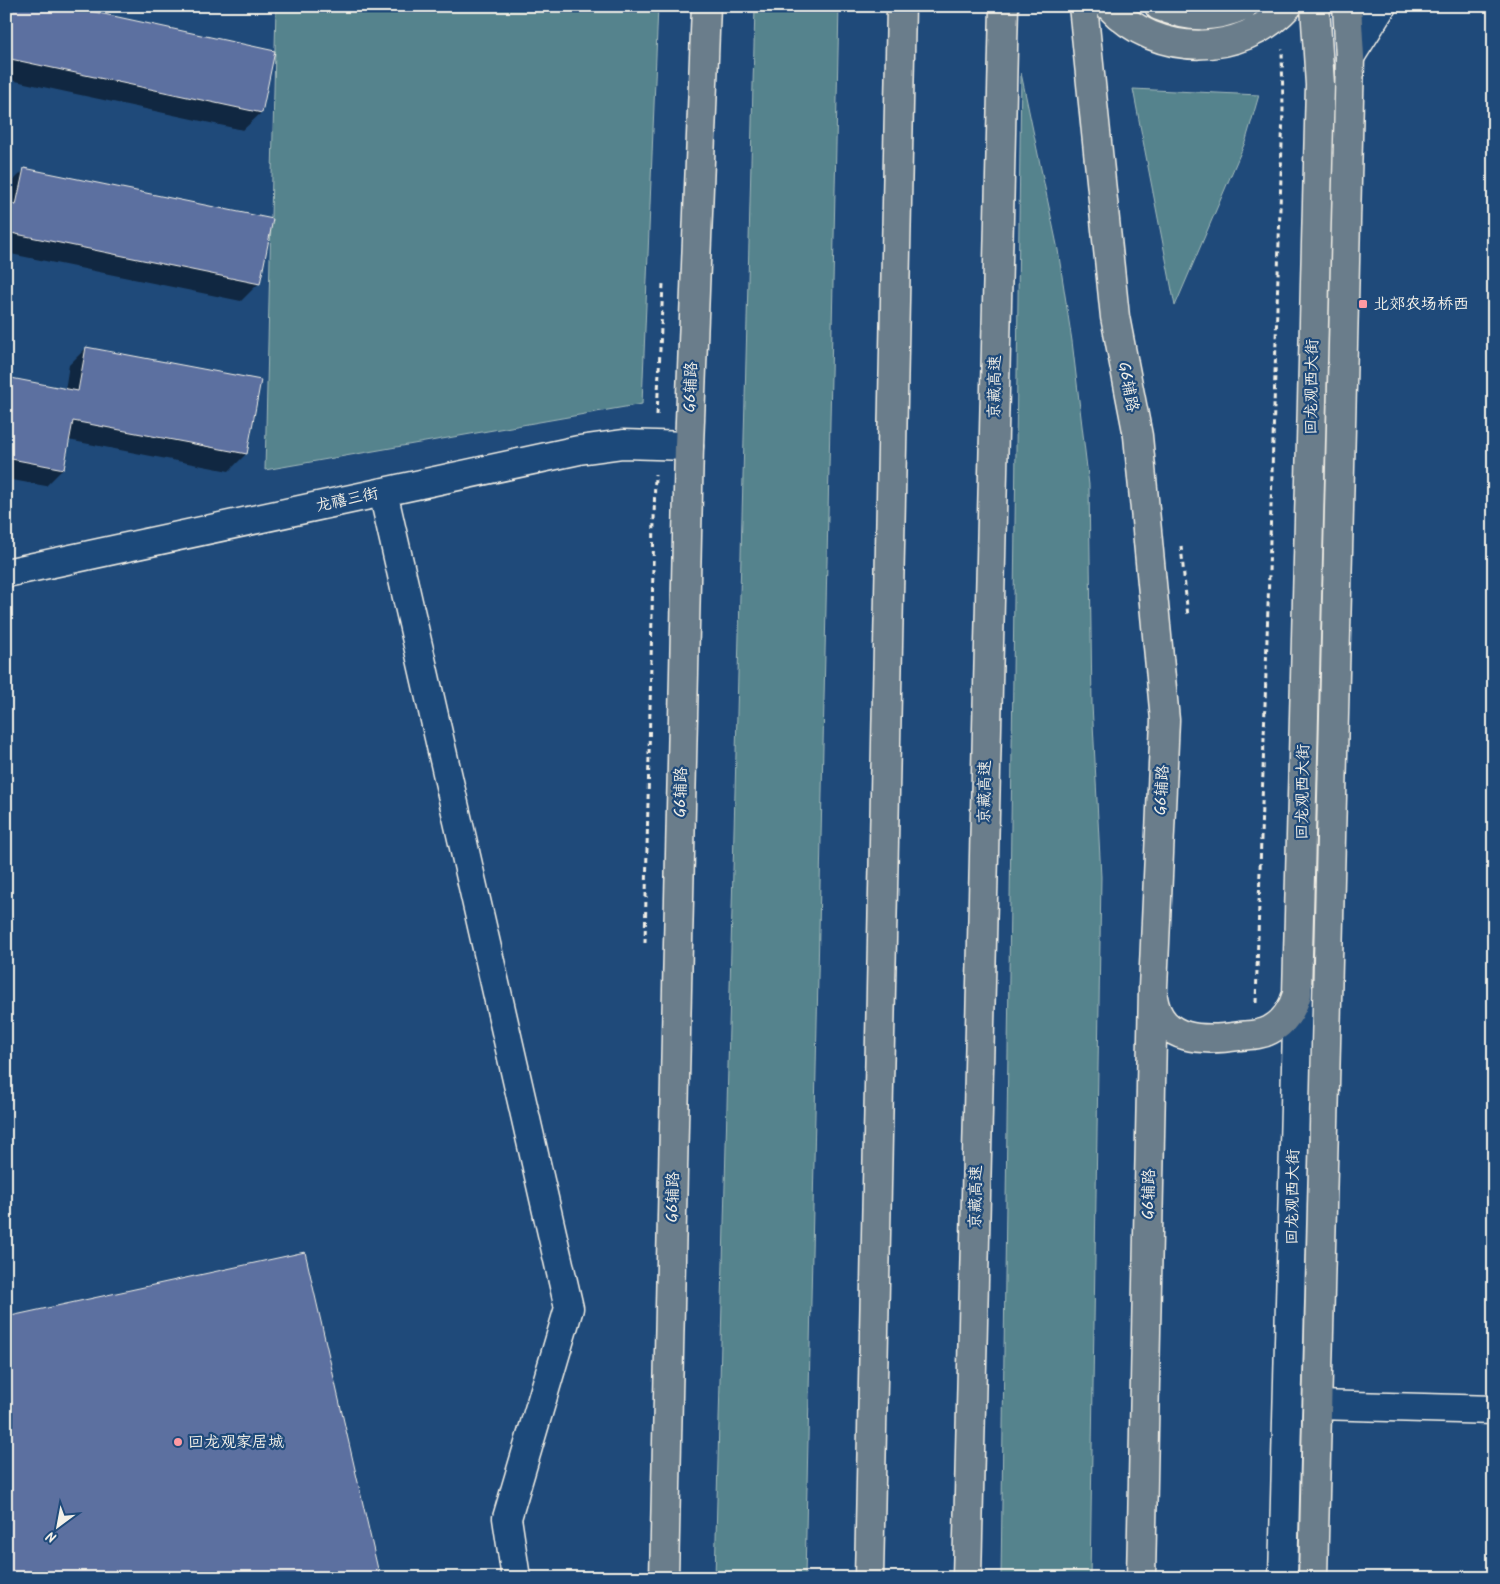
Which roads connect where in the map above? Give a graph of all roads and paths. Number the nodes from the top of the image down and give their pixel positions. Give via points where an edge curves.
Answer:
1 (706, 6) edge
2 (901, 6) edge
3 (1004, 6) edge
4 (1083, 6) edge
5 (1109, 6) edge
6 (1159, 6) edge
7 (1243, 6) edge
8 (1288, 6) edge
9 (1315, 6) edge
10 (1347, 6) edge
11 (1358, 6) edge
12 (1382, 6) edge
13 (1350, 57) junction
14 (689, 446) junction
15 (382, 492) junction
16 (6, 573) edge
17 (1298, 986) junction
18 (1153, 988) junction
19 (1318, 1405) junction
20 (1494, 1410) edge
21 (516, 1578) edge
22 (664, 1578) edge
23 (869, 1578) edge
24 (967, 1578) edge
25 (1141, 1578) edge
26 (1283, 1578) edge
27 (1314, 1578) edge

1 - 14 main road, G6辅路
2 - 23 main road
3 - 24 main road, 京藏高速
4 - 18 main road, G6辅路 via 1115,317 1138,436 1165,720
5 - 8 main road via 1144,32 1170,42 1200,46 1244,38 1272,21
6 - 7 main road via 1200,17 1223,14
9 - 17 main road, 回龙观西大街 via 1319,124
10 - 13 main road, 回龙观西大街
11 - 13 main road, 回龙观西大街
12 - 13 street
13 - 19 main road, 回龙观西大街
14 - 15 street, 龙禧三街 via 604,445
14 - 22 main road, G6辅路
15 - 16 street, 龙禧三街
15 - 21 street via 569,1308 507,1518
17 - 18 main road via 1290,1010 1277,1026 1269,1031 1212,1040 1183,1035 1168,1025 1155,1006
17 - 26 street, 回龙观西大街
18 - 25 main road, G6辅路
19 - 20 street
19 - 27 main road, 回龙观西大街

